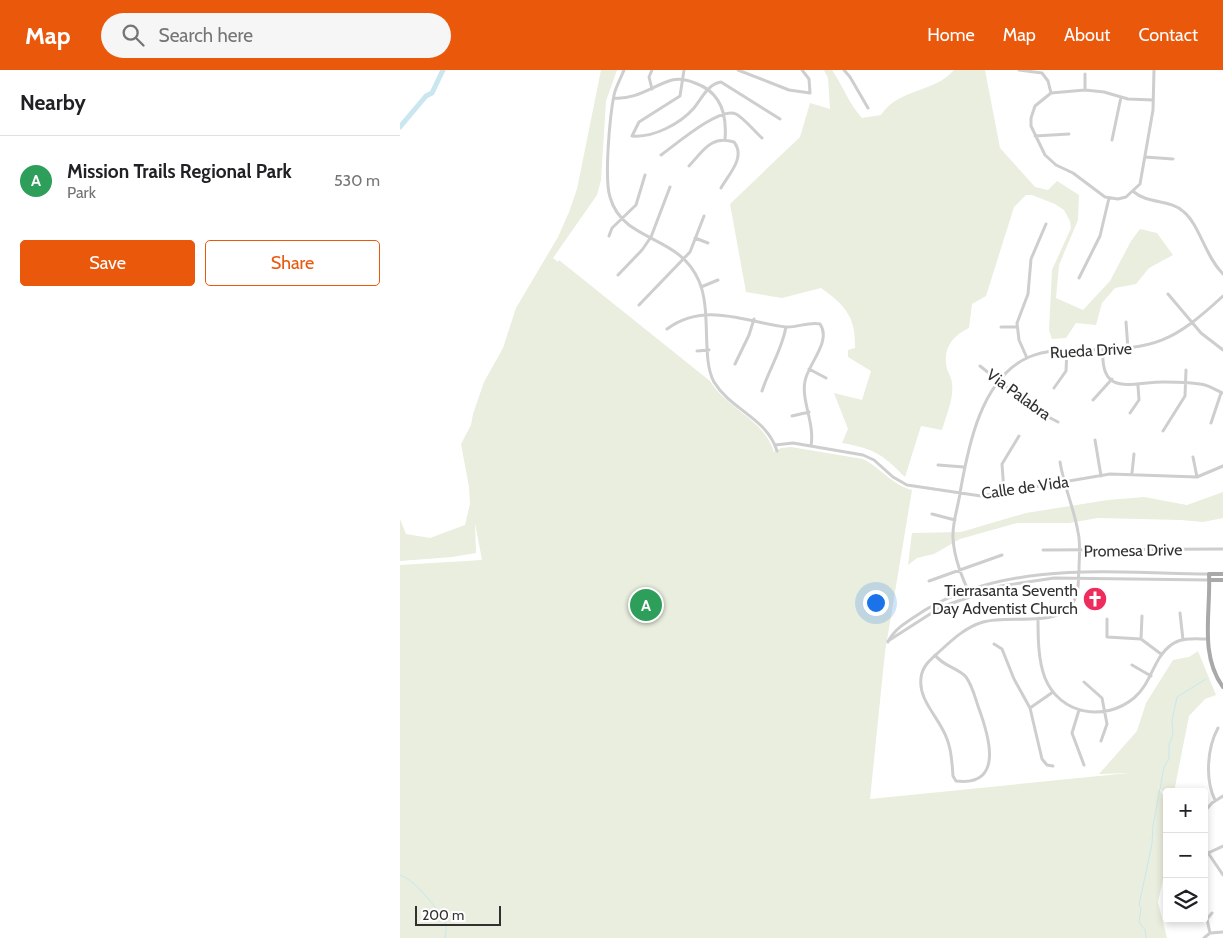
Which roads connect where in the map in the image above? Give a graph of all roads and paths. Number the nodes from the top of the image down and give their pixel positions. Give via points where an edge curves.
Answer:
1 (624, 70) edge
2 (652, 70) edge
3 (684, 70) edge
4 (738, 70) edge
5 (802, 70) edge
6 (844, 70) edge
7 (1018, 70) edge
8 (1154, 70) edge
9 (1086, 74) dead end
10 (682, 80) junction
11 (652, 89) junction
12 (708, 89) junction
13 (1085, 90) junction
14 (1052, 93) junction
15 (614, 98) junction
16 (1121, 98) junction
17 (1153, 100) junction
18 (868, 108) dead end
19 (724, 113) junction
20 (780, 119) dead end
21 (1069, 134) dead end
22 (1035, 136) junction
23 (762, 138) dead end
24 (726, 139) junction
25 (1112, 140) dead end
26 (661, 155) dead end
27 (1145, 157) junction
28 (1173, 159) dead end
29 (689, 166) dead end
30 (645, 174) dead end
31 (670, 187) dead end
32 (721, 188) dead end
33 (1134, 192) junction
34 (1109, 198) junction
35 (704, 216) dead end
36 (622, 219) junction
37 (1046, 224) dead end
38 (609, 236) dead end
39 (651, 237) junction
40 (695, 238) junction
41 (708, 243) dead end
42 (684, 259) junction
43 (1223, 274) edge
44 (618, 275) dead end
45 (1079, 278) dead end
46 (718, 280) dead end
47 (701, 287) junction
48 (1168, 294) dead end
49 (1223, 296) edge
50 (639, 305) dead end
51 (707, 315) junction
52 (754, 319) junction
53 (1126, 322) dead end
54 (1193, 323) junction
55 (1001, 326) dead end
56 (786, 327) junction
57 (1017, 327) junction
58 (667, 329) dead end
59 (709, 350) junction
60 (1067, 350) junction
61 (1103, 350) junction
62 (1128, 350) junction
63 (1223, 350) edge
64 (696, 351) dead end
65 (1027, 358) junction
66 (735, 364) dead end
67 (980, 366) dead end
68 (809, 369) junction
69 (1186, 370) dead end
70 (826, 378) dead end
71 (1112, 379) junction
72 (998, 381) junction
73 (1186, 383) junction
74 (1138, 386) junction
75 (1054, 388) dead end
76 (762, 391) dead end
77 (1222, 393) edge
78 (1093, 400) dead end
79 (809, 412) junction
80 (1130, 413) dead end
81 (792, 416) dead end
82 (1058, 422) dead end
83 (1211, 423) dead end
84 (1163, 431) dead end
85 (1019, 436) dead end
86 (1095, 440) dead end
87 (775, 445) junction
88 (811, 446) junction
89 (777, 451) dead end
90 (1134, 454) dead end
91 (1194, 457) dead end
92 (1060, 462) dead end
93 (938, 465) dead end
94 (1223, 466) edge
95 (964, 467) junction
96 (1132, 473) junction
97 (1101, 476) junction
98 (1197, 477) junction
99 (1063, 482) junction
100 (1004, 492) junction
101 (960, 494) junction
102 (932, 514) dead end
103 (955, 520) junction
104 (1223, 549) edge
105 (1043, 550) dead end
106 (1079, 551) junction
107 (1002, 554) dead end
108 (960, 569) junction
109 (1078, 573) junction
110 (1209, 574) junction
111 (1223, 574) edge
112 (1078, 579) junction
113 (1209, 580) junction
114 (1223, 580) edge
115 (929, 581) dead end
116 (968, 590) junction
117 (970, 596) junction
118 (1180, 613) dead end
119 (1142, 616) dead end
120 (1038, 618) junction
121 (1107, 618) dead end
122 (1140, 639) junction
123 (1208, 639) junction
124 (1183, 640) junction
125 (994, 644) dead end
126 (1161, 654) junction
127 (935, 655) junction
128 (1132, 665) dead end
129 (1151, 676) junction
130 (1084, 682) dead end
131 (1223, 687) edge
132 (1053, 692) junction
133 (1030, 708) junction
134 (1079, 710) junction
135 (1105, 712) junction
136 (1218, 728) dead end
137 (1101, 741) dead end
138 (1084, 765) dead end
139 (1053, 766) dead end
140 (1223, 796) edge
141 (1215, 800) junction
142 (1208, 808) edge
143 (1223, 846) edge
144 (1208, 853) edge
145 (1208, 857) edge
146 (1223, 874) edge
147 (1212, 913) dead end
148 (1223, 932) edge
149 (1210, 933) junction
150 (1204, 938) edge

1 - 15 street
2 - 11 street via 649,77
3 - 10 street
4 - 5 street via 789,90 810,93 809,79
6 - 18 street
7 - 14 street via 1042,73
8 - 17 street
9 - 13 street
10 - 11 street
10 - 12 street
10 - 12 street via 676,100 639,122 632,136 647,137 686,116
11 - 15 street via 633,97
12 - 19 street
12 - 20 street via 715,82 725,83
13 - 14 street
13 - 16 street
14 - 22 street via 1040,100 1033,111 1031,126
15 - 36 street via 608,189
16 - 17 street
16 - 25 street
17 - 27 street
19 - 23 street via 737,115
19 - 24 street
19 - 26 street via 713,117
21 - 22 street
22 - 34 street via 1045,155 1056,165
24 - 29 street via 713,142
24 - 32 street via 734,142 739,152
27 - 28 street
27 - 33 street via 1140,184
30 - 36 street via 636,206
31 - 39 street
33 - 34 street via 1126,197
33 - 43 street via 1143,199 1186,213 1210,260
34 - 45 street via 1100,236
35 - 40 street
36 - 38 street
36 - 39 street
37 - 57 street via 1031,259 1028,294
39 - 42 street
39 - 44 street
40 - 41 street
40 - 42 street
42 - 47 street
42 - 50 street
46 - 47 street
47 - 51 street
48 - 54 street
49 - 54 street, Rueda Drive
51 - 52 street
51 - 58 street via 684,318
51 - 59 street
52 - 56 street
52 - 66 street
53 - 62 street
54 - 62 street, Rueda Drive via 1163,341
54 - 63 street
55 - 57 street
56 - 68 street via 816,323 822,327 822,343
56 - 76 street via 782,345 769,368
57 - 65 street
59 - 64 street
59 - 87 street via 714,381 725,395 764,427
60 - 61 street, Rueda Drive
60 - 65 street, Rueda Drive
60 - 75 street via 1066,371
61 - 62 street, Rueda Drive
61 - 71 street via 1105,370
65 - 72 street, Rueda Drive via 1010,368
67 - 72 street, Via Palabra
68 - 70 street
68 - 79 street via 804,384
69 - 73 street
71 - 74 street via 1124,386
71 - 78 street
72 - 82 street, Via Palabra via 1037,411
72 - 95 street, Rueda Drive via 988,397
73 - 74 street
73 - 77 street via 1207,386
73 - 84 street via 1180,407
74 - 80 street via 1139,400
77 - 83 street
79 - 81 street
79 - 88 street via 813,435
85 - 100 street via 1002,464
86 - 97 street
87 - 88 street, Calle de Vida
87 - 89 street
88 - 101 street, Calle de Vida via 863,455 901,482
90 - 96 street
91 - 98 street
92 - 99 street
93 - 95 street
94 - 98 street, Calle de Vida
95 - 101 street, Rueda Drive
96 - 97 street, Calle de Vida
96 - 98 street, Calle de Vida
97 - 99 street, Calle de Vida
99 - 100 street, Calle de Vida
99 - 106 street via 1078,533
100 - 101 street, Calle de Vida via 981,496
101 - 103 street, Rueda Drive
102 - 103 street
103 - 108 street, Rueda Drive via 953,545
104 - 106 street, Promesa Drive
105 - 106 street, Promesa Drive
106 - 109 street
107 - 108 street
108 - 115 street
108 - 116 street, Rueda Drive
109 - 110 street
109 - 112 street
109 - 116 street via 1032,574
110 - 111 main road
110 - 113 main road
112 - 113 street
112 - 117 street via 1032,580
112 - 120 street via 1077,595 1072,605 1056,616
113 - 114 main road
113 - 123 main road
116 - 117 street, Rueda Drive
116 - 117 street via 918,614 891,635 888,642 933,612
118 - 124 street
119 - 122 street
120 - 127 street via 1000,618 983,622 957,635
120 - 132 street via 1038,645 1044,675
121 - 122 street via 1107,637
122 - 126 street
123 - 124 street
123 - 131 main road via 1214,673
124 - 126 street
125 - 133 street via 1002,649
126 - 129 street
127 - 127 street via 945,666 968,680 986,732 989,761 986,772 974,781 955,780 952,776 950,752 941,724 922,694 921,675 927,662
128 - 129 street
129 - 135 street via 1132,699
130 - 135 street via 1102,698
132 - 133 street
132 - 134 street via 1064,703
133 - 139 street via 1042,759
134 - 135 street
134 - 138 street via 1072,733
135 - 137 street via 1107,724
136 - 141 street via 1208,776
140 - 141 street
141 - 142 street
143 - 144 street
145 - 146 street
147 - 149 street via 1207,919
148 - 149 street
149 - 150 street

